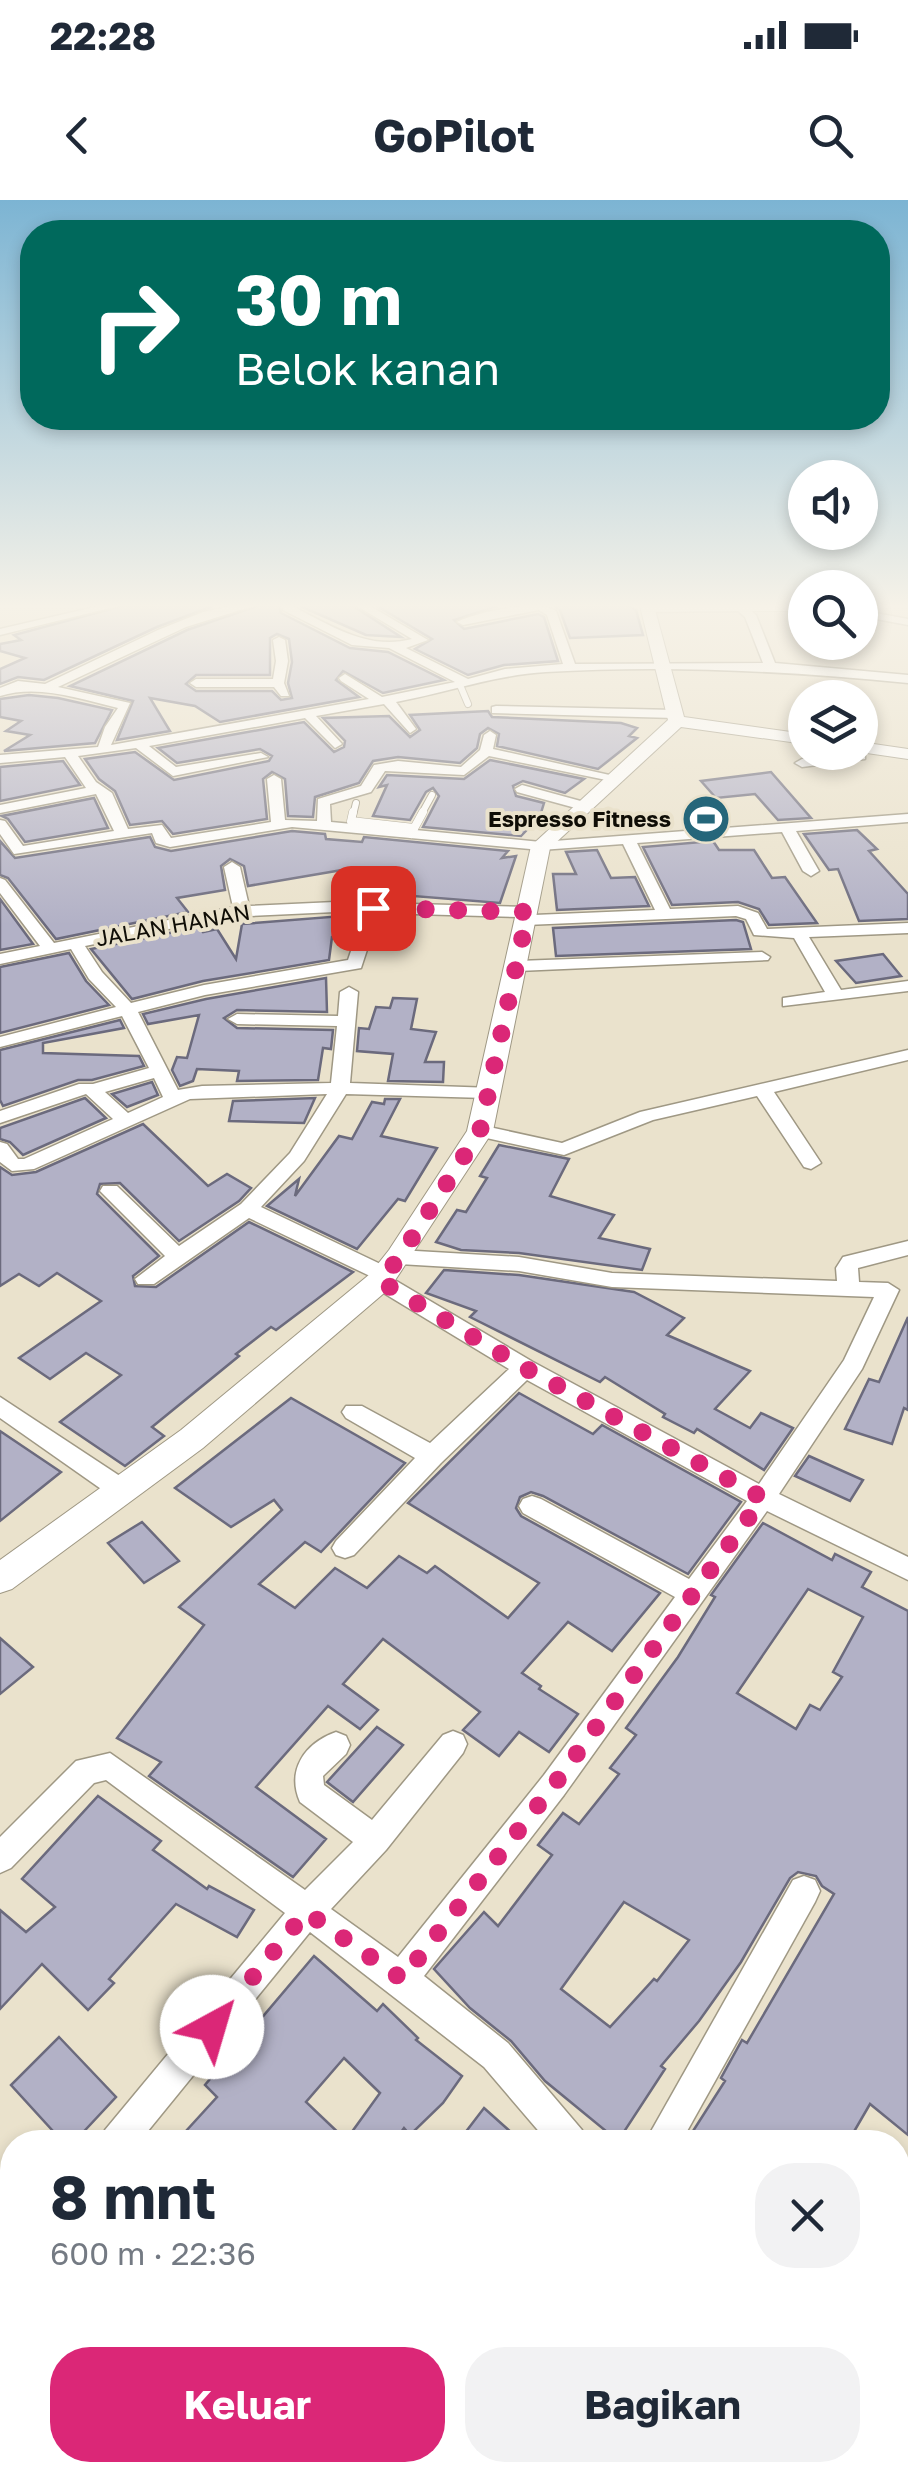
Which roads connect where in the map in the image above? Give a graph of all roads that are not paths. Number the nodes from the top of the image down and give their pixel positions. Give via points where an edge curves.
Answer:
1 (121, 712) edge
2 (300, 712) edge
3 (302, 712) edge
4 (395, 712) edge
5 (551, 712) edge
6 (675, 712) edge
7 (676, 718) junction
8 (410, 729) dead end
9 (490, 735) dead end
10 (788, 737) edge
11 (138, 743) junction
12 (335, 744) dead end
13 (103, 750) junction
14 (486, 751) junction
15 (878, 753) edge
16 (69, 754) junction
17 (908, 754) edge
18 (261, 756) dead end
19 (0, 759) edge
20 (274, 778) dead end
21 (616, 778) junction
22 (99, 789) junction
23 (522, 789) dead end
24 (432, 794) dead end
25 (356, 803) dead end
26 (583, 806) junction
27 (0, 809) edge
28 (905, 822) edge
29 (0, 824) edge
30 (278, 825) junction
31 (324, 825) junction
32 (365, 827) junction
33 (787, 828) junction
34 (412, 831) junction
35 (123, 834) junction
36 (628, 840) junction
37 (540, 846) junction
38 (232, 867) dead end
39 (811, 871) dead end
40 (0, 883) edge
41 (373, 908) junction
42 (242, 911) junction
43 (666, 914) junction
44 (527, 916) junction
45 (908, 928) edge
46 (799, 934) junction
47 (74, 942) junction
48 (50, 948) junction
49 (762, 957) dead end
50 (0, 959) edge
51 (518, 966) junction
52 (908, 986) edge
53 (349, 992) dead end
54 (835, 994) junction
55 (789, 1002) dead end
56 (128, 1010) junction
57 (236, 1020) dead end
58 (346, 1021) junction
59 (0, 1042) edge
60 (904, 1060) edge
61 (160, 1071) junction
62 (340, 1088) junction
63 (92, 1090) junction
64 (763, 1090) junction
65 (486, 1092) junction
66 (174, 1100) junction
67 (0, 1117) edge
68 (128, 1123) junction
69 (480, 1131) junction
70 (0, 1148) edge
71 (811, 1163) dead end
72 (110, 1191) dead end
73 (248, 1209) junction
74 (908, 1248) edge
75 (178, 1258) junction
76 (388, 1271) junction
77 (146, 1280) dead end
78 (848, 1286) junction
79 (898, 1287) edge
80 (525, 1368) junction
81 (0, 1406) edge
82 (354, 1412) dead end
83 (432, 1456) junction
84 (124, 1491) junction
85 (763, 1498) junction
86 (532, 1506) dead end
87 (345, 1548) dead end
88 (908, 1570) edge
89 (0, 1579) edge
90 (693, 1594) junction
91 (336, 1744) dead end
92 (453, 1744) dead end
93 (375, 1840) junction
94 (0, 1858) edge
95 (804, 1890) dead end
96 (306, 1912) junction
97 (402, 1979) junction
98 (127, 2130) edge
99 (560, 2130) edge
100 (669, 2130) edge

1 - 13 street
2 - 11 street
3 - 12 street
4 - 8 street
5 - 7 street
6 - 7 street
7 - 10 street
7 - 21 street
9 - 14 street
11 - 13 street
11 - 18 street via 173,772
13 - 16 street
14 - 21 street
14 - 31 street via 464,771 382,766 372,785 323,802
15 - 17 street
16 - 19 street
16 - 22 street
20 - 30 street
21 - 26 street
22 - 27 street
22 - 35 street
23 - 26 street
24 - 34 lane
25 - 32 lane via 351,821
26 - 37 street
28 - 33 street
29 - 35 street via 19,851
30 - 31 street
30 - 35 street via 170,843 157,828
31 - 32 street
32 - 34 street
33 - 36 street
33 - 39 street
34 - 37 street
36 - 37 street
36 - 43 street
37 - 44 street
38 - 42 street
40 - 48 street
41 - 42 street, JALAN HANAN
41 - 44 street, JALAN HANAN
41 - 56 street via 354,964
42 - 47 street, JALAN HANAN
43 - 44 street, JALAN HANAN
43 - 46 street, JALAN HANAN via 738,911 752,916 763,934
44 - 51 street
45 - 46 street, JALAN HANAN
46 - 54 street
47 - 48 street, JALAN HANAN
47 - 56 street
48 - 50 street, JALAN HANAN
49 - 51 street
51 - 65 street
52 - 54 street
53 - 58 street
54 - 55 street
56 - 59 street
56 - 61 street
57 - 58 street
58 - 62 street
60 - 64 street
61 - 63 street
61 - 66 street
62 - 65 street
62 - 66 street via 202,1092
62 - 73 street via 297,1157
63 - 67 street
63 - 68 street
64 - 69 street via 647,1116 564,1149
64 - 71 street
65 - 69 street
66 - 68 street
68 - 70 street via 18,1167
69 - 76 street
72 - 75 street
73 - 75 street
73 - 76 street
74 - 78 street via 851,1262
75 - 77 street
76 - 78 street via 520,1264 612,1280
76 - 80 street
76 - 84 street
78 - 79 street
79 - 85 street
80 - 83 street
80 - 85 street
81 - 84 street
82 - 83 street
83 - 87 street
84 - 89 street
85 - 88 street
85 - 90 street
86 - 90 street
90 - 97 street
91 - 93 street via 308,1771 310,1792
92 - 93 street
93 - 96 street
94 - 96 street via 86,1770 110,1766
95 - 100 street
96 - 97 street
96 - 98 street
97 - 99 street via 496,2055

